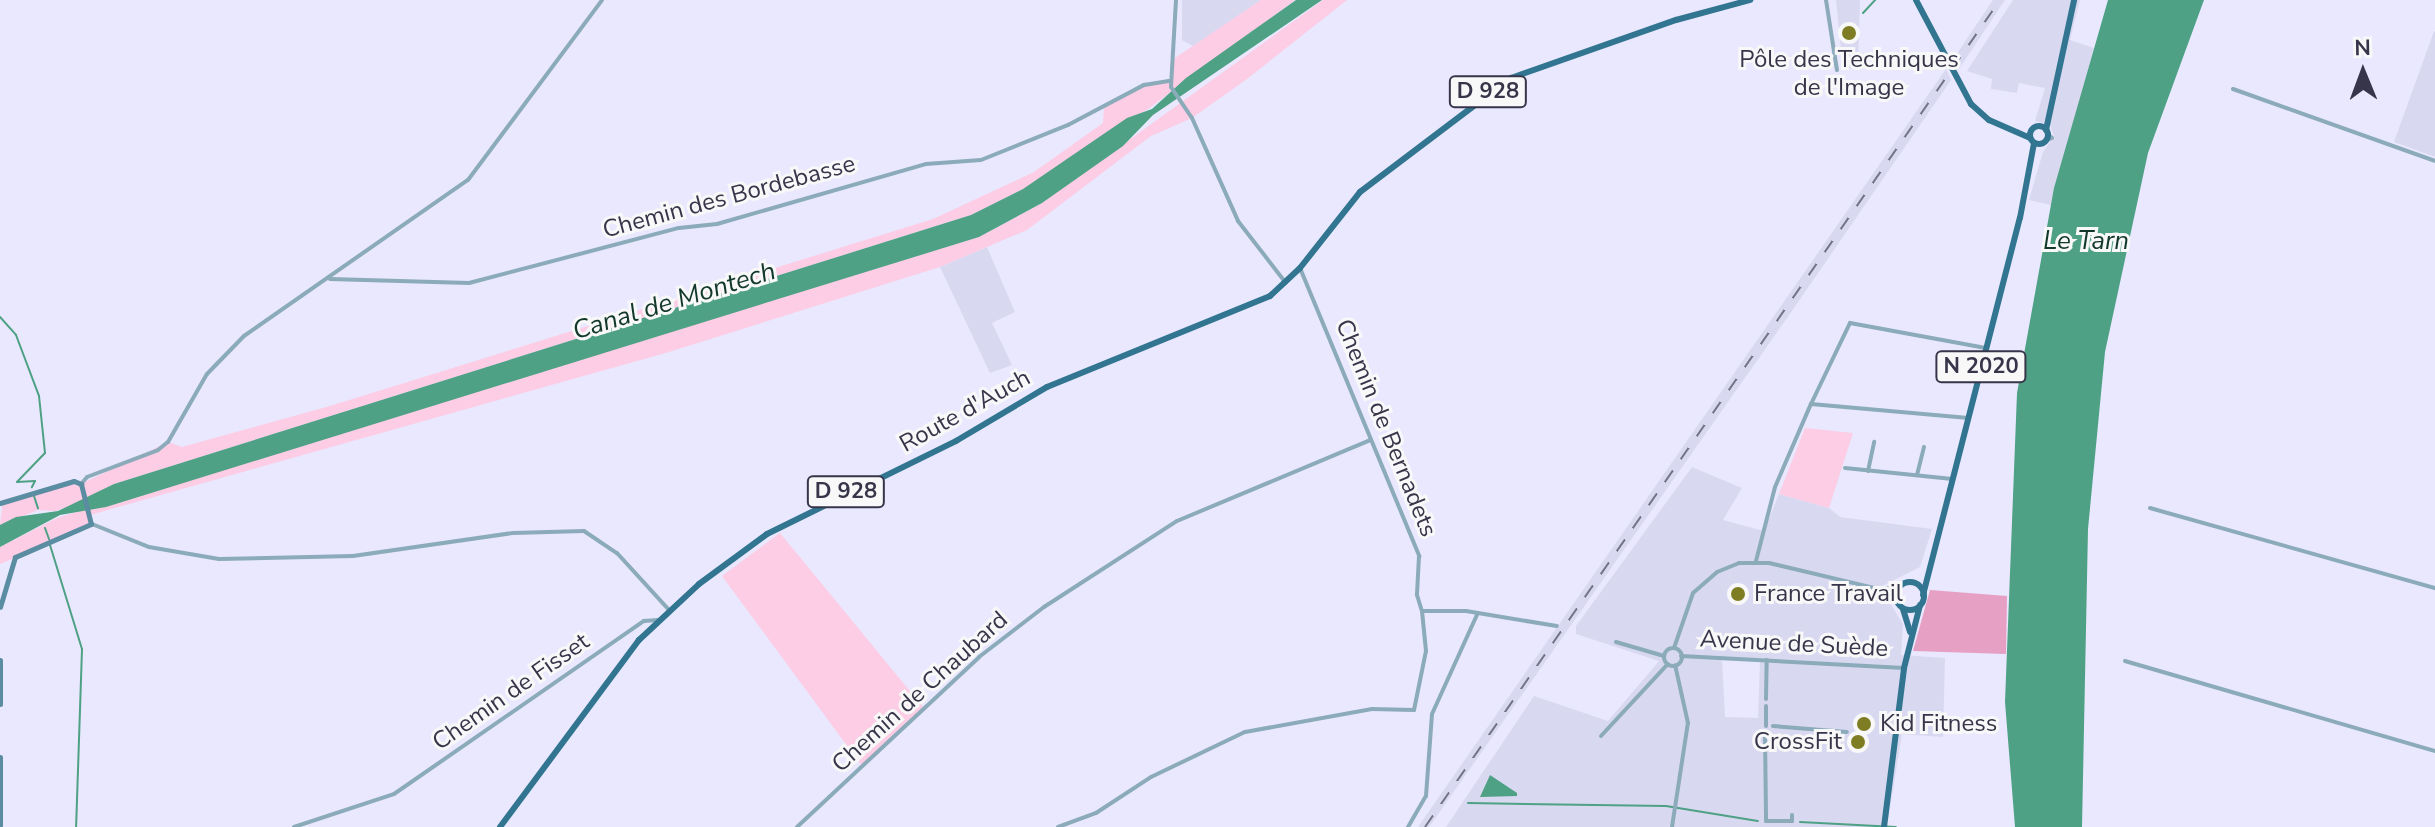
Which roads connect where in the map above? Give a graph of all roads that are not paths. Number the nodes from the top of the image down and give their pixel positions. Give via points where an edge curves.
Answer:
1 (602, 0) edge
2 (1176, 0) edge
3 (1750, 0) edge
4 (1826, 0) edge
5 (1916, 0) edge
6 (2074, 0) edge
7 (1837, 70) dead end
8 (1169, 81) junction
9 (2233, 89) dead end
10 (2050, 95) junction
11 (2035, 128) junction
12 (2009, 130) junction
13 (2046, 136) junction
14 (2032, 140) junction
15 (2435, 161) edge
16 (2032, 169) junction
17 (1300, 268) junction
18 (330, 279) junction
19 (1286, 283) junction
20 (1986, 348) junction
21 (1811, 404) junction
22 (1968, 418) junction
23 (1371, 440) junction
24 (1874, 442) dead end
25 (1924, 447) dead end
26 (1845, 468) dead end
27 (1868, 471) junction
28 (1917, 476) junction
29 (1952, 479) junction
30 (81, 484) junction
31 (0, 503) edge
32 (2150, 508) dead end
33 (91, 524) junction
34 (1756, 561) junction
35 (1929, 564) junction
36 (1908, 582) junction
37 (1900, 586) junction
38 (1875, 588) junction
39 (2435, 588) edge
40 (1923, 595) junction
41 (1920, 605) junction
42 (1900, 606) junction
43 (0, 607) edge
44 (669, 610) junction
45 (1422, 611) junction
46 (1477, 615) junction
47 (658, 620) junction
48 (1557, 626) dead end
49 (1910, 635) junction
50 (1616, 642) dead end
51 (1674, 648) junction
52 (1664, 656) junction
53 (1681, 656) junction
54 (0, 660) edge
55 (1767, 660) junction
56 (2125, 661) dead end
57 (1668, 664) junction
58 (1675, 665) junction
59 (1904, 668) junction
60 (1766, 699) dead end
61 (0, 704) edge
62 (1766, 706) dead end
63 (1766, 726) dead end
64 (1773, 726) dead end
65 (1847, 732) dead end
66 (1765, 734) dead end
67 (1601, 736) dead end
68 (2435, 751) edge
69 (0, 757) edge
70 (1792, 815) dead end
71 (1884, 824) edge
72 (0, 825) edge
73 (294, 827) edge
74 (500, 827) edge
75 (797, 827) edge
76 (1058, 827) edge
77 (1408, 827) edge
78 (1672, 827) edge

1 - 18 street via 468,180
2 - 8 street
3 - 17 main road, D 928 via 1511,78 1360,192
4 - 7 street
5 - 12 main road via 1965,96 1981,115
6 - 10 main road
8 - 18 street, Chemin des Bordebasse via 1144,85 1068,125 981,160 926,164 717,224 679,228 469,283
8 - 19 street via 1238,221
9 - 15 street
10 - 11 main road
10 - 13 main road
11 - 12 main road
11 - 13 main road
11 - 14 main road
12 - 14 main road
13 - 14 main road
13 - 16 main road
14 - 16 main road
16 - 20 main road, N 2020
17 - 19 main road, D 928
17 - 23 street, Chemin de Bernadets
18 - 30 street via 244,336 207,374 158,450
19 - 44 main road, Route d'Auch / D 928 via 1224,318 1036,392 956,441 804,513 734,557
20 - 21 street via 1850,323
20 - 22 main road, N 2020
21 - 22 street
21 - 34 street via 1775,487
22 - 29 main road, N 2020
23 - 45 street, Chemin de Bernadets via 1419,556 1417,595
23 - 75 street, Chemin de Chaubard via 1177,521 1044,607 979,657
24 - 27 street
25 - 28 street
26 - 27 street
27 - 28 street
28 - 29 street
29 - 35 main road, N 2020
30 - 31 street via 43,487
30 - 33 street
32 - 39 street
33 - 43 street via 15,557
33 - 44 street via 149,547 219,559 353,556 513,533 584,531 617,553
34 - 38 street
34 - 51 street via 1729,566 1699,585 1685,607
35 - 36 main road
35 - 40 main road
36 - 37 main road
36 - 40 main road
37 - 38 street
37 - 42 main road
38 - 42 street
40 - 41 main road
41 - 42 main road
41 - 49 main road
42 - 49 main road
44 - 47 main road, Route d'Auch / D 928
45 - 46 street
45 - 76 street, Chemin de Bernadets via 1426,651 1414,710 1372,709 1245,732 1151,777 1096,813
46 - 48 street
46 - 77 street via 1432,714 1426,796
47 - 73 street, Chemin de Fisset via 644,621 385,798
47 - 74 main road, Route d'Auch / D 928
49 - 59 main road
50 - 52 street
51 - 52 street
51 - 53 street
52 - 57 street
53 - 55 street, Avenue de Suède
53 - 58 street
54 - 61 street
55 - 59 street, Avenue de Suède
55 - 60 street
56 - 68 street
57 - 58 street
57 - 67 street
58 - 78 street via 1688,723
59 - 71 main road
62 - 63 street
64 - 65 street
66 - 70 street via 1766,821 1792,821
69 - 72 street

